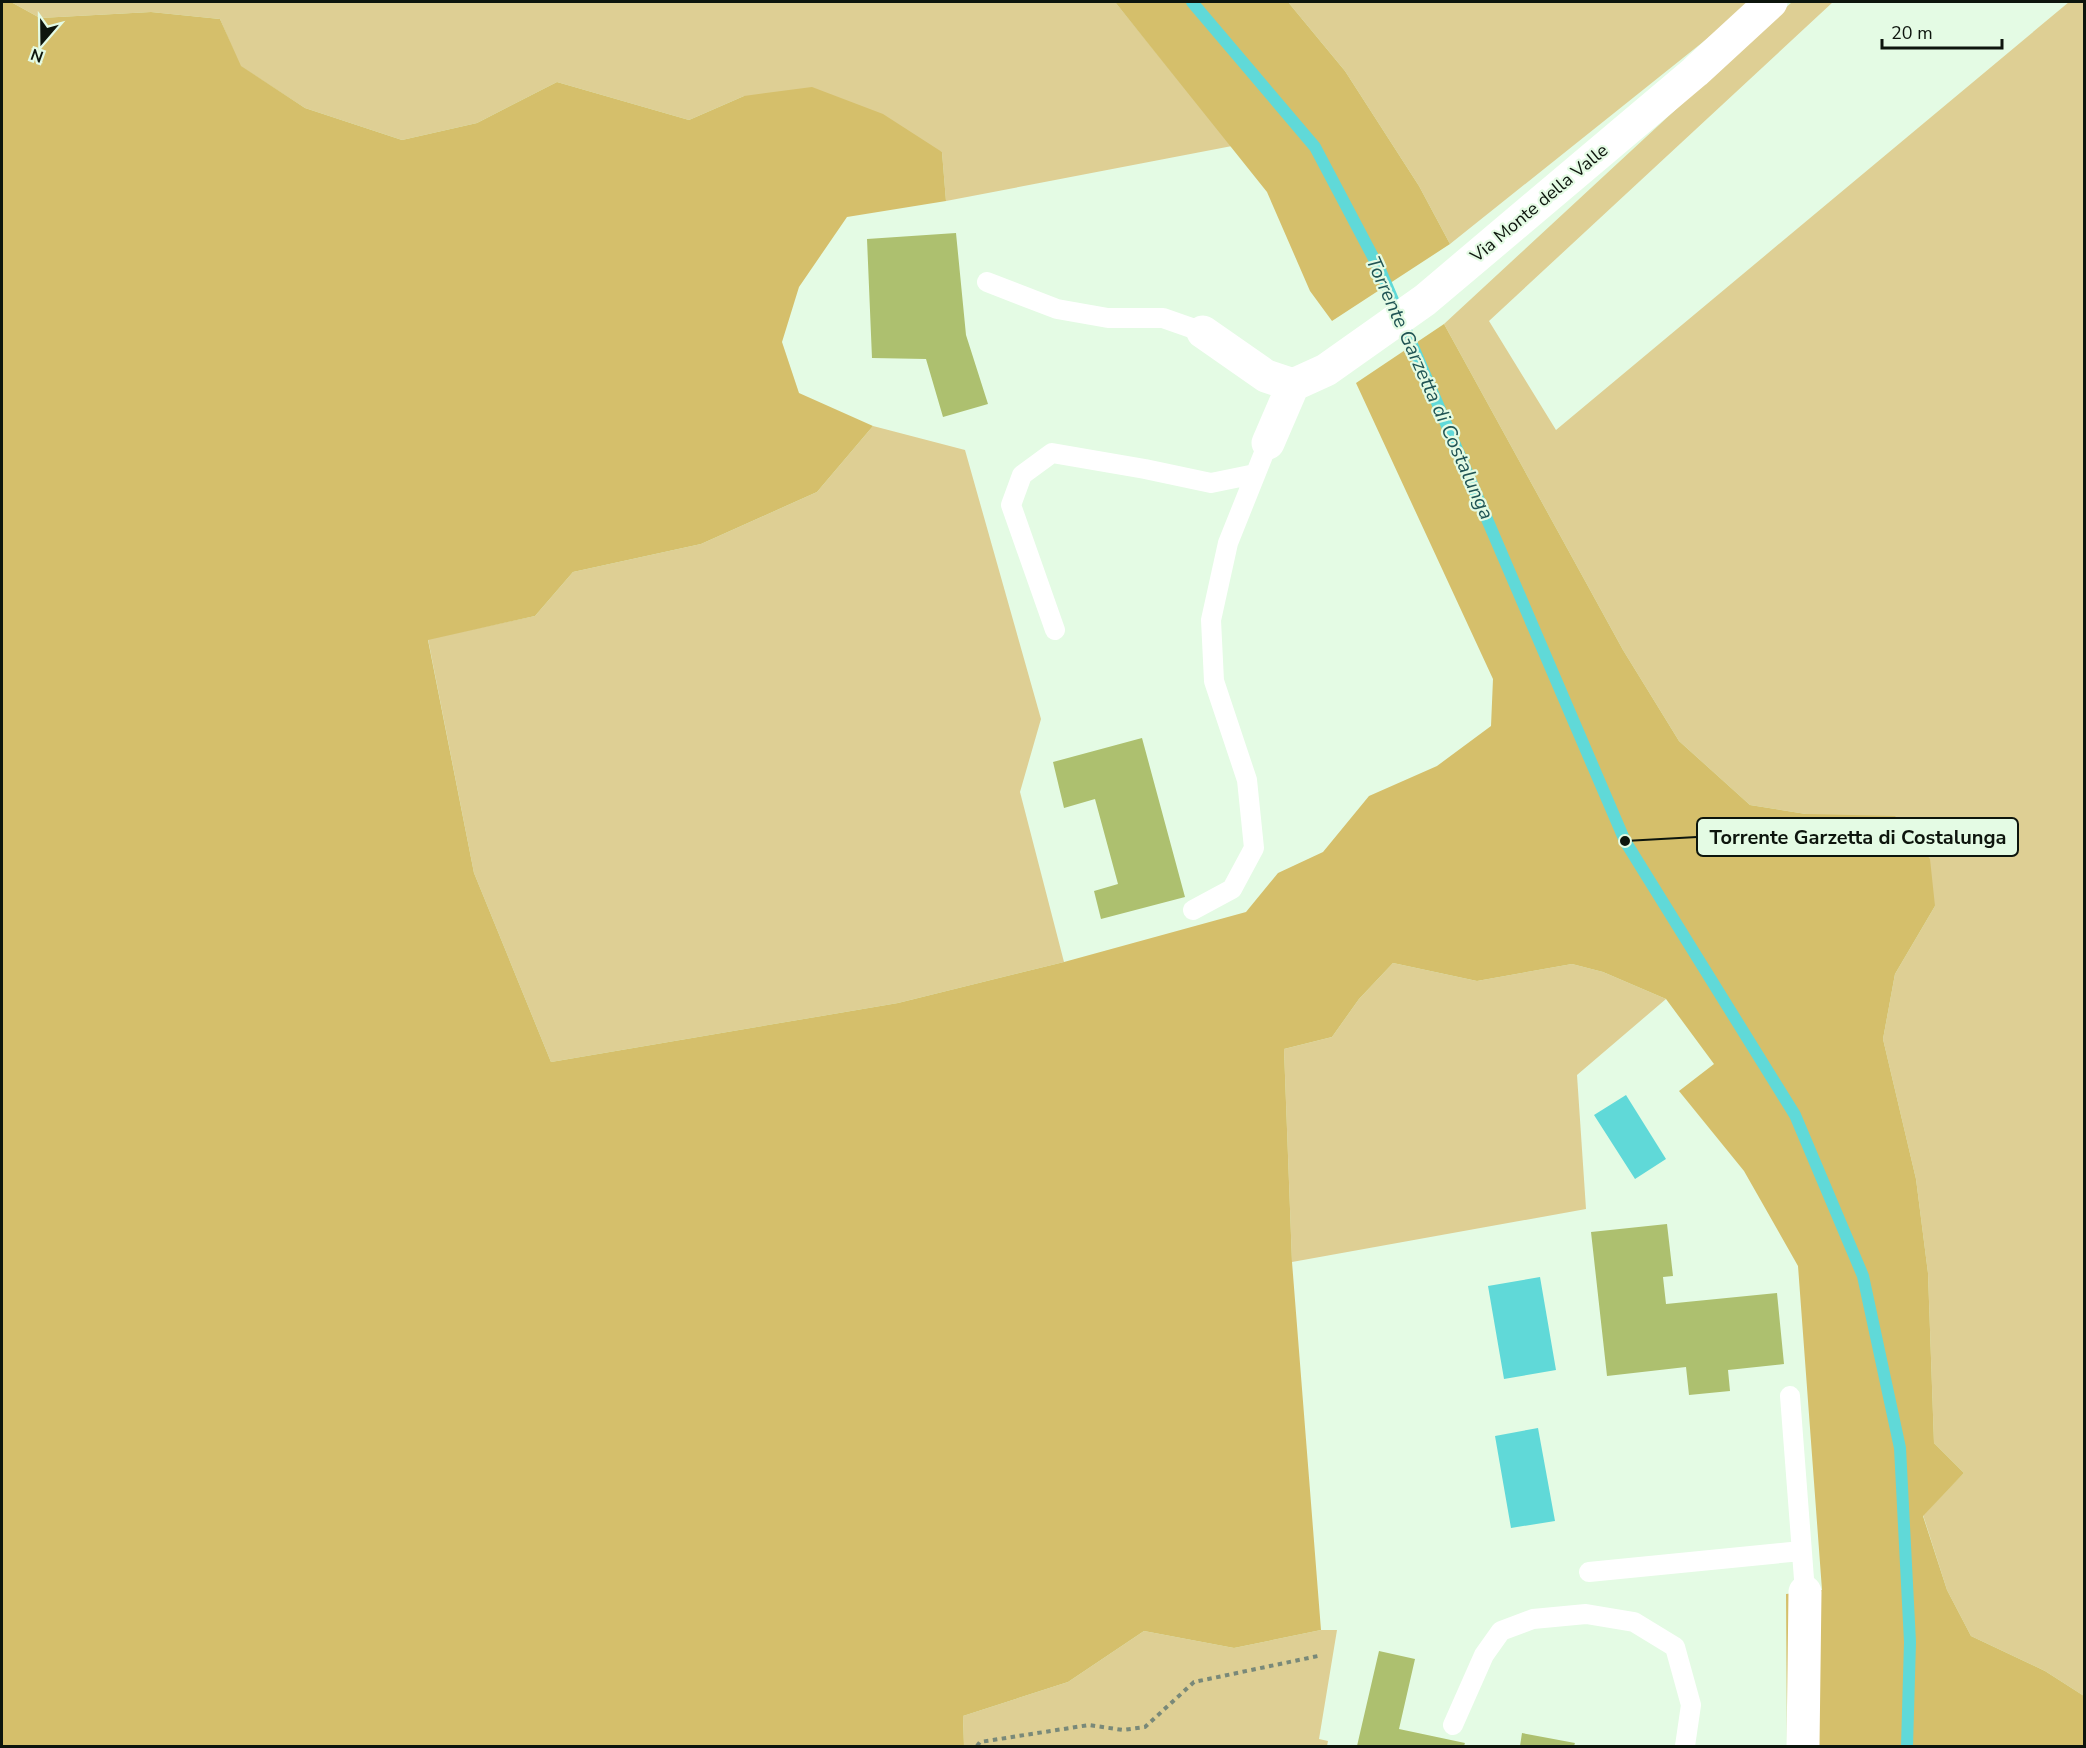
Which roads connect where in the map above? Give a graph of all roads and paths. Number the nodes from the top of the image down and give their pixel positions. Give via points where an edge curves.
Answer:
1 (1771, 2) edge
2 (987, 282) dead end
3 (1203, 332) joint
4 (1293, 385) junction
5 (1268, 443) joint
6 (1255, 474) junction
7 (1055, 630) dead end
8 (1193, 910) dead end
9 (1790, 1396) dead end
10 (1801, 1551) junction
11 (1589, 1572) dead end
12 (1805, 1592) joint
13 (1318, 1656) dead end
14 (1453, 1725) dead end
15 (976, 1746) edge
16 (1685, 1746) edge
17 (1803, 1746) edge

1 - 4 street, Via Monte della Valle via 1695,72 1425,300 1326,370
2 - 3 lane via 1057,309 1108,318 1163,318
3 - 4 street via 1266,376
4 - 5 street
5 - 6 lane
6 - 7 lane via 1211,483 1052,453 1022,475 1011,505
6 - 8 lane via 1228,543 1211,620 1214,681 1247,780 1254,848 1232,889
9 - 10 lane
10 - 11 lane
10 - 12 lane
12 - 17 street
13 - 15 path via 1194,1682 1146,1726 1123,1730 1089,1725 980,1742
14 - 16 lane via 1484,1655 1501,1630 1533,1619 1587,1614 1634,1622 1675,1647 1691,1705

